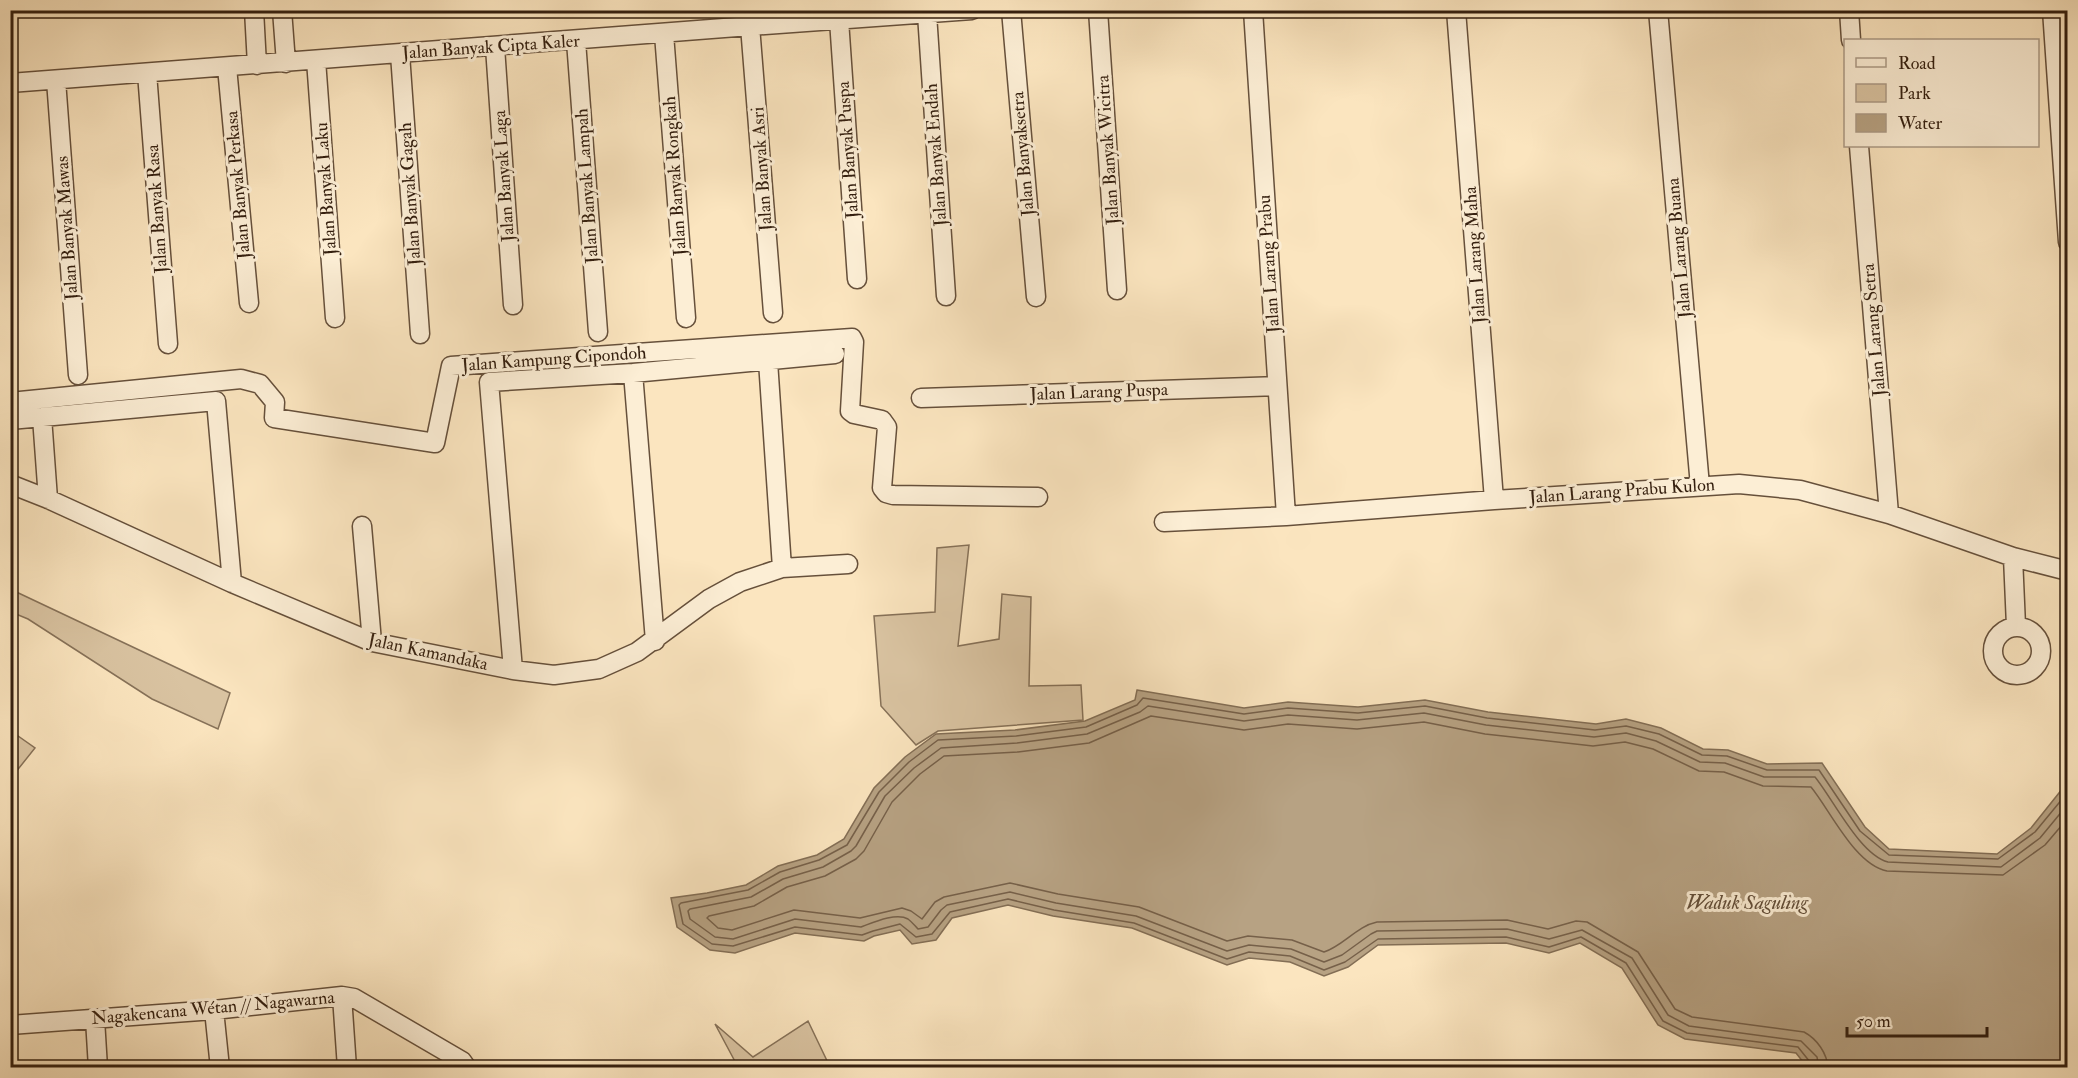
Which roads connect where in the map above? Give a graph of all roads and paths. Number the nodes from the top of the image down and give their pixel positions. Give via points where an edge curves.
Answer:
1 (254, 10) edge
2 (282, 10) edge
3 (972, 10) edge
4 (1011, 10) edge
5 (1098, 10) edge
6 (1253, 10) edge
7 (1456, 10) edge
8 (1658, 10) edge
9 (1849, 10) edge
10 (2052, 10) edge
11 (927, 14) junction
12 (839, 20) junction
13 (750, 26) junction
14 (664, 34) junction
15 (1851, 39) edge
16 (576, 40) junction
17 (495, 47) junction
18 (400, 54) junction
19 (316, 60) junction
20 (286, 63) junction
21 (257, 65) junction
22 (227, 67) junction
23 (147, 73) junction
24 (56, 80) junction
25 (10, 83) edge
26 (1859, 147) edge
27 (2067, 242) edge
28 (857, 279) dead end
29 (1117, 290) dead end
30 (946, 296) dead end
31 (1036, 297) dead end
32 (249, 303) dead end
33 (513, 305) dead end
34 (773, 313) dead end
35 (336, 318) dead end
36 (686, 318) dead end
37 (598, 332) dead end
38 (420, 334) dead end
39 (168, 344) dead end
40 (835, 354) dead end
41 (768, 361) junction
42 (633, 373) junction
43 (78, 375) dead end
44 (1277, 386) junction
45 (921, 398) dead end
46 (10, 402) edge
47 (42, 417) junction
48 (10, 420) edge
49 (10, 484) edge
50 (1700, 486) junction
51 (1038, 496) dead end
52 (48, 499) junction
53 (1494, 500) junction
54 (1889, 514) junction
55 (1286, 516) junction
56 (1164, 522) dead end
57 (362, 526) dead end
58 (2013, 557) junction
59 (848, 564) dead end
60 (782, 568) junction
61 (2067, 571) edge
62 (232, 583) junction
63 (2016, 626) dead end
64 (655, 641) junction
65 (372, 642) junction
66 (513, 670) junction
67 (342, 996) junction
68 (214, 1011) junction
69 (95, 1019) junction
70 (10, 1025) edge
71 (98, 1068) edge
72 (220, 1068) edge
73 (347, 1068) edge
74 (467, 1068) edge

1 - 21 street
2 - 20 street
3 - 11 street, Jalan Banyak Cipta Kaler
4 - 31 street, Jalan Banyaksetra
5 - 29 street, Jalan Banyak Wicitra
6 - 44 street, Jalan Larang Prabu
7 - 53 street, Jalan Larang Maha
8 - 50 street, Jalan Larang Buana
9 - 15 street
10 - 27 street
11 - 12 street, Jalan Banyak Cipta Kaler
11 - 30 street, Jalan Banyak Endah
12 - 13 street, Jalan Banyak Cipta Kaler
12 - 28 street, Jalan Banyak Puspa
13 - 14 street, Jalan Banyak Cipta Kaler
13 - 34 street, Jalan Banyak Asri
14 - 16 street, Jalan Banyak Cipta Kaler
14 - 36 street, Jalan Banyak Rongkah
16 - 17 street, Jalan Banyak Cipta Kaler
16 - 37 street, Jalan Banyak Lampah
17 - 18 street, Jalan Banyak Cipta Kaler
17 - 33 street, Jalan Banyak Laga
18 - 19 street, Jalan Banyak Cipta Kaler
18 - 38 street, Jalan Banyak Gagah
19 - 20 street, Jalan Banyak Cipta Kaler
19 - 35 street, Jalan Banyak Laku
20 - 21 street, Jalan Banyak Cipta Kaler
21 - 22 street, Jalan Banyak Cipta Kaler
22 - 23 street, Jalan Banyak Cipta Kaler
22 - 32 street, Jalan Banyak Perkasa
23 - 24 street, Jalan Banyak Cipta Kaler
23 - 39 street, Jalan Banyak Rasa
24 - 25 street, Jalan Banyak Cipta Kaler
24 - 43 street, Jalan Banyak Mawas
26 - 54 street, Jalan Larang Setra
40 - 41 street
41 - 42 street
41 - 60 street
42 - 64 street
42 - 66 street via 489,382
44 - 45 street, Jalan Larang Puspa
44 - 55 street, Jalan Larang Prabu
46 - 51 street, Jalan Kampung Cipondoh via 241,379 260,384 275,402 274,418 435,443 451,366 852,338 850,411 882,420 887,427 882,488 886,493
47 - 48 street
47 - 52 street
47 - 62 street via 216,401
49 - 52 street, Jalan Kamandaka
50 - 53 street, Jalan Larang Prabu Kulon
50 - 54 street, Jalan Larang Prabu Kulon via 1739,484 1800,490
52 - 62 street, Jalan Kamandaka
53 - 55 street, Jalan Larang Prabu Kulon
54 - 58 street, Jalan Larang Prabu Kulon
55 - 56 street, Jalan Larang Prabu Kulon
57 - 65 street
58 - 61 street, Jalan Larang Prabu Kulon
58 - 63 street
59 - 60 street, Jalan Kamandaka
60 - 64 street, Jalan Kamandaka via 740,582 710,599
62 - 65 street, Jalan Kamandaka
64 - 66 street, Jalan Kamandaka via 599,669 554,675
65 - 66 street, Jalan Kamandaka
67 - 68 street, Nagakencana Wétan // Nagawarna
67 - 73 street
67 - 74 street, Nagakencana Wétan // Nagawarna via 354,998 462,1061
68 - 69 street, Nagakencana Wétan // Nagawarna
68 - 72 street
69 - 70 street, Nagakencana Wétan // Nagawarna
69 - 71 street

